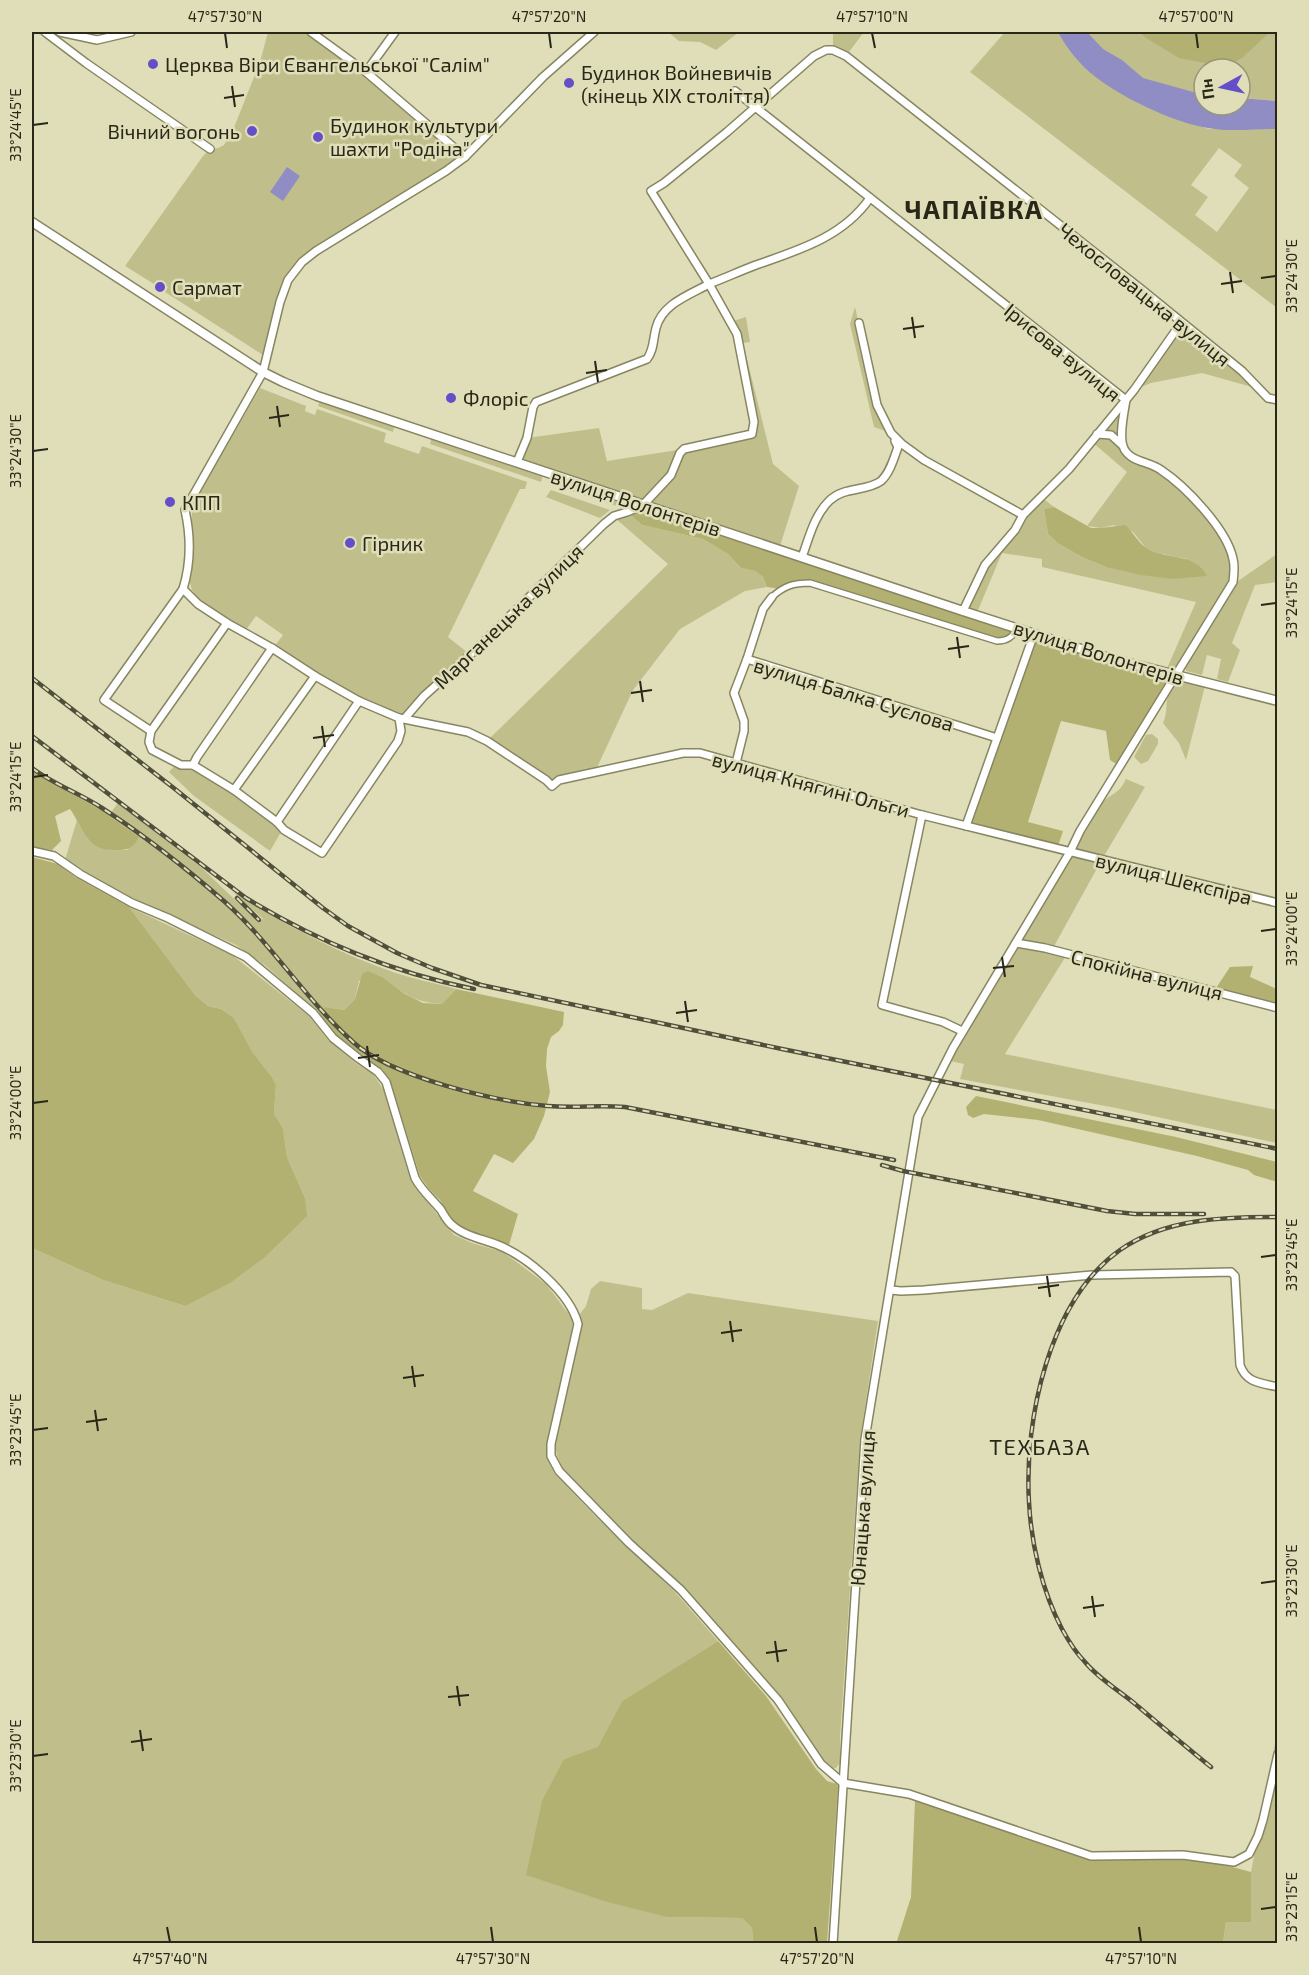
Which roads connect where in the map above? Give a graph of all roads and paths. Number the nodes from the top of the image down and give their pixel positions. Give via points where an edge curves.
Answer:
1 (45, 32) edge
2 (60, 32) edge
3 (131, 32) edge
4 (311, 32) edge
5 (395, 32) edge
6 (594, 32) edge
7 (366, 72) junction
8 (735, 91) dead end
9 (755, 107) junction
10 (210, 149) dead end
11 (465, 157) junction
12 (870, 198) junction
13 (32, 222) edge
14 (709, 284) junction
15 (859, 323) dead end
16 (1181, 323) junction
17 (263, 372) junction
18 (1126, 400) junction
19 (1278, 400) edge
20 (891, 433) junction
21 (1097, 434) junction
22 (1122, 445) junction
23 (517, 462) junction
24 (643, 505) junction
25 (1023, 514) junction
26 (802, 556) junction
27 (183, 590) junction
28 (772, 597) joint
29 (963, 611) junction
30 (227, 623) junction
31 (1016, 628) junction
32 (1034, 634) junction
33 (272, 648) junction
34 (747, 659) junction
35 (1175, 675) junction
36 (315, 676) junction
37 (359, 701) junction
38 (1278, 701) edge
39 (402, 718) junction
40 (151, 731) junction
41 (996, 738) junction
42 (736, 763) junction
43 (193, 765) junction
44 (234, 790) junction
45 (922, 815) junction
46 (277, 822) junction
47 (966, 826) junction
48 (32, 851) edge
49 (1070, 852) junction
50 (1278, 903) edge
51 (1016, 943) junction
52 (1278, 1008) edge
53 (963, 1031) junction
54 (891, 1290) junction
55 (1278, 1387) edge
56 (1278, 1754) edge
57 (843, 1783) junction
58 (833, 1944) edge

1 - 10 street
2 - 3 street via 97,40
4 - 7 street
5 - 7 street
6 - 11 street via 543,77
7 - 11 street
8 - 9 street, Ірисова вулиця
9 - 12 street, Ірисова вулиця
9 - 14 street via 651,191
9 - 16 street, Чехословацька вулиця via 820,51 832,50 846,56
11 - 17 street via 302,262 288,280 280,302
12 - 14 street via 833,234
12 - 18 street, Ірисова вулиця
13 - 17 street, вулиця Волонтерів
14 - 23 street via 662,314 647,359 536,402
14 - 24 street via 737,334 754,431 748,436 684,449 671,475
15 - 20 street via 877,405
16 - 18 street
16 - 19 street, Чехословацька вулиця via 1242,371 1268,398
17 - 23 street, вулиця Волонтерів via 317,396
17 - 27 street via 185,510 189,570
18 - 21 street
18 - 22 street, Ірисова вулиця
20 - 25 street via 924,460
20 - 26 street via 898,447 884,478 829,501 819,513
21 - 22 street via 1111,435
21 - 25 street via 1069,469
22 - 35 street via 1132,458 1159,468 1194,499 1226,542 1233,560 1233,582
23 - 24 street, вулиця Волонтерів
24 - 26 street, вулиця Волонтерів
24 - 39 street, Марганецька вулиця via 614,516
25 - 29 street via 1015,530 985,565
26 - 29 street, вулиця Волонтерів
27 - 30 street
27 - 40 street via 104,700
28 - 31 street via 791,584 810,583 997,641 1012,636
28 - 34 street via 763,609
29 - 31 street, вулиця Волонтерів
30 - 33 street
30 - 40 street
31 - 32 street, вулиця Волонтерів
32 - 35 street, вулиця Волонтерів
32 - 41 street
33 - 36 street
33 - 43 street
34 - 41 street, вулиця Балка Суслова
34 - 42 street, вулиця Балка Суслова via 734,693 744,721
35 - 38 street, вулиця Волонтерів
35 - 49 street, Юнацька вулиця
36 - 37 street
36 - 44 street
37 - 39 street
37 - 46 street
39 - 42 street, вулиця Княгині Ольги via 468,732 552,786 559,780 683,753 700,753
39 - 46 street via 398,741 322,853
40 - 43 street via 152,750 181,765
41 - 47 street
42 - 45 street, вулиця Княгині Ольги
43 - 44 street
44 - 46 street
45 - 47 street, вулиця Княгині Ольги
45 - 53 street via 882,1005
47 - 49 street, вулиця Княгині Ольги
48 - 57 street via 54,856 132,903 246,957 313,1013 333,1038 378,1072 386,1082 415,1178 423,1192 451,1225 509,1250 550,1280 575,1315 578,1324 551,1444 551,1456 560,1471 681,1590 778,1700 821,1764
49 - 50 street, вулиця Шекспіра
49 - 51 street, Юнацька вулиця
51 - 52 street, Спокійна вулиця
51 - 53 street, Юнацька вулиця
53 - 54 street, Юнацька вулиця via 918,1118
54 - 55 street via 1092,1275 1231,1272 1235,1276 1242,1374 1249,1380
54 - 57 street, Юнацька вулиця via 865,1439
56 - 57 street via 1258,1836 1249,1854 1234,1862 1183,1855 1091,1856 909,1794
57 - 58 street, Юнацька вулиця

